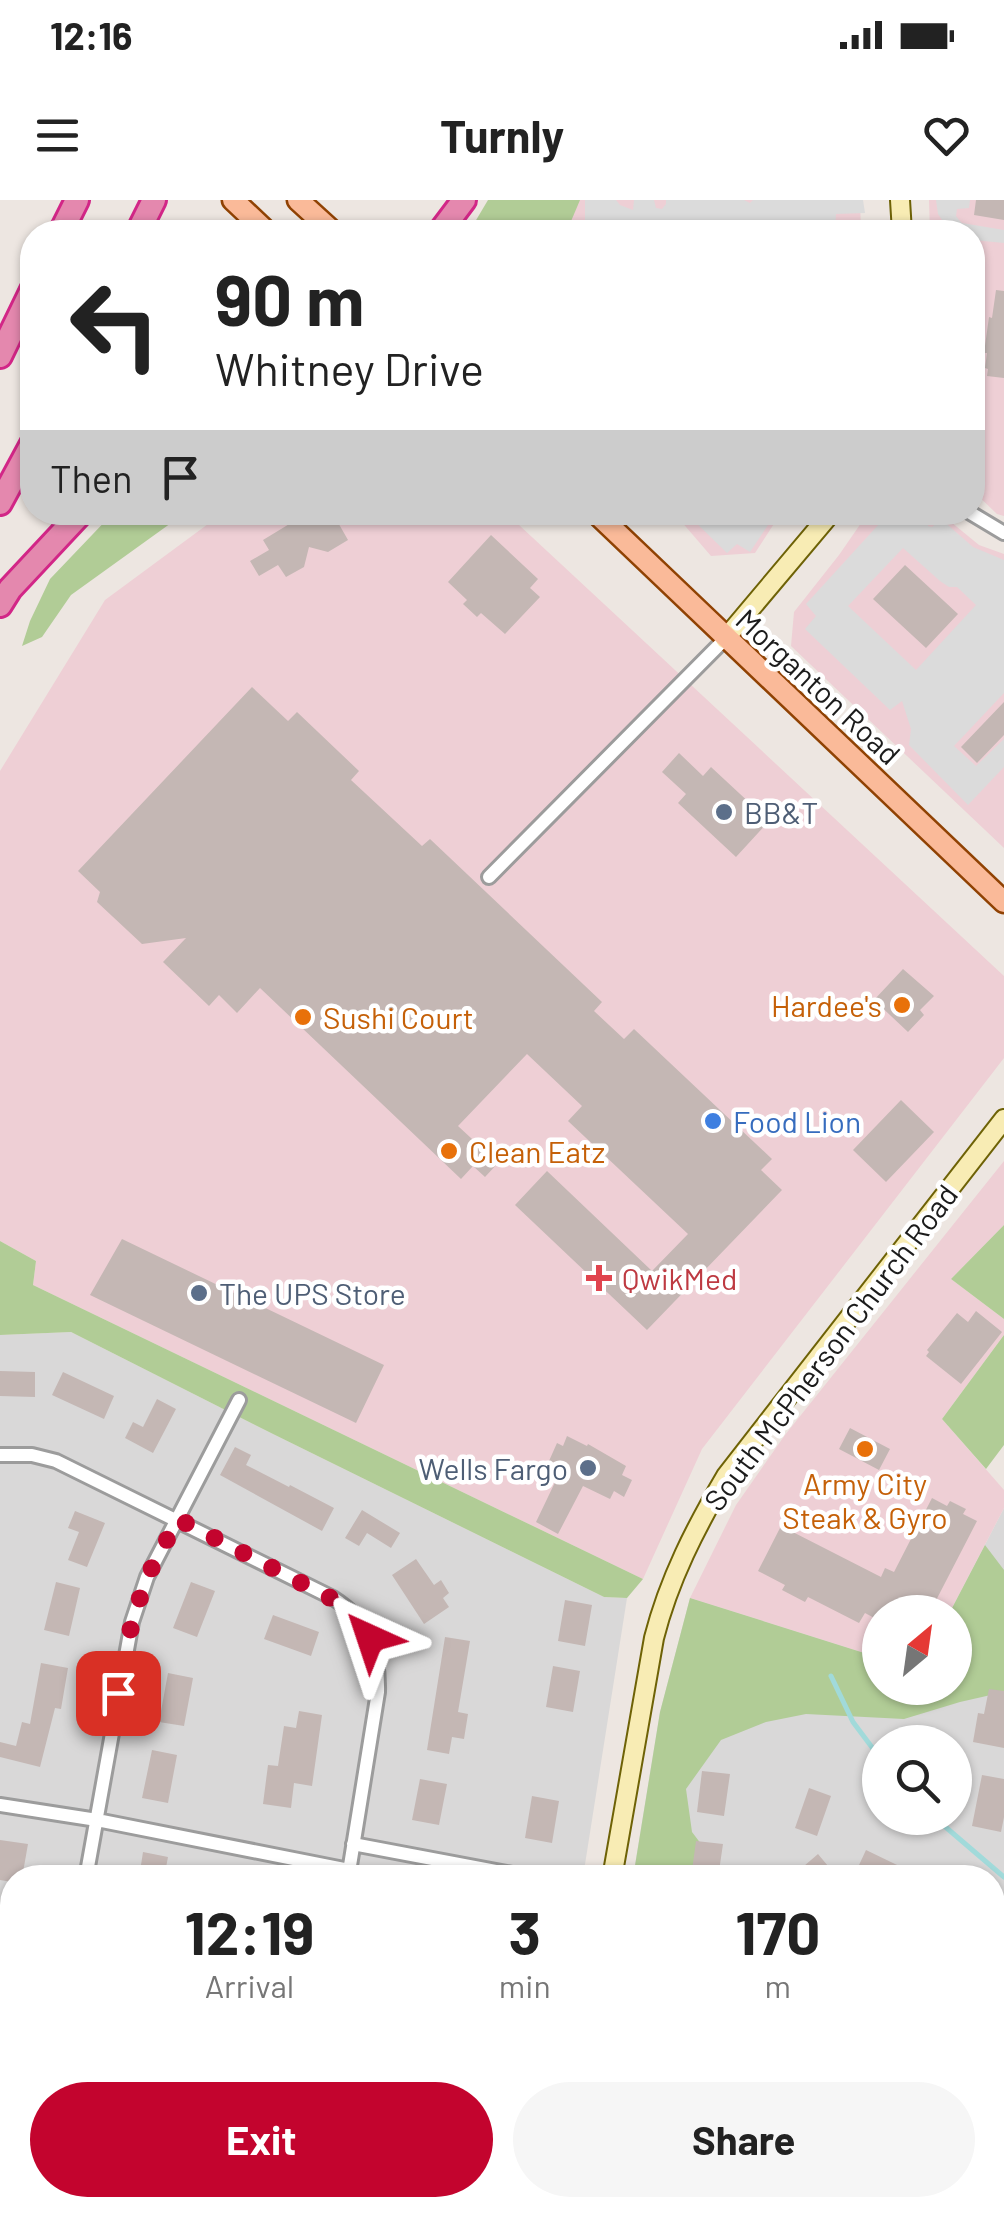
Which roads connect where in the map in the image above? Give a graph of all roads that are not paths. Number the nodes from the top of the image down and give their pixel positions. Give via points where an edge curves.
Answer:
1 (233, 200) edge
2 (298, 200) edge
3 (254, 220) edge
4 (319, 220) edge
5 (20, 315) edge
6 (0, 356) edge
7 (20, 466) edge
8 (0, 503) edge
9 (70, 525) edge
10 (608, 525) edge
11 (821, 525) edge
12 (0, 605) edge
13 (725, 639) junction
14 (489, 876) dead end
15 (1004, 902) edge
16 (1004, 1119) edge
17 (239, 1400) dead end
18 (0, 1455) edge
19 (178, 1519) junction
20 (0, 1805) edge
21 (96, 1820) junction
22 (353, 1844) junction
23 (88, 1865) edge
24 (306, 1865) edge
25 (350, 1865) edge
26 (464, 1865) edge
27 (614, 1865) edge

1 - 3 main road
2 - 4 main road
5 - 6 highway
7 - 8 highway
9 - 12 highway
10 - 13 main road, Morganton Road
11 - 13 main road
13 - 14 street
13 - 15 main road, Morganton Road
16 - 27 main road, South McPherson Church Road via 726,1476 683,1554 654,1638
17 - 19 street
18 - 19 street via 56,1461
19 - 21 street via 132,1622
19 - 22 street via 332,1598 365,1628 379,1669 378,1692
20 - 21 street
21 - 23 street
21 - 24 street
22 - 25 street
22 - 26 street

